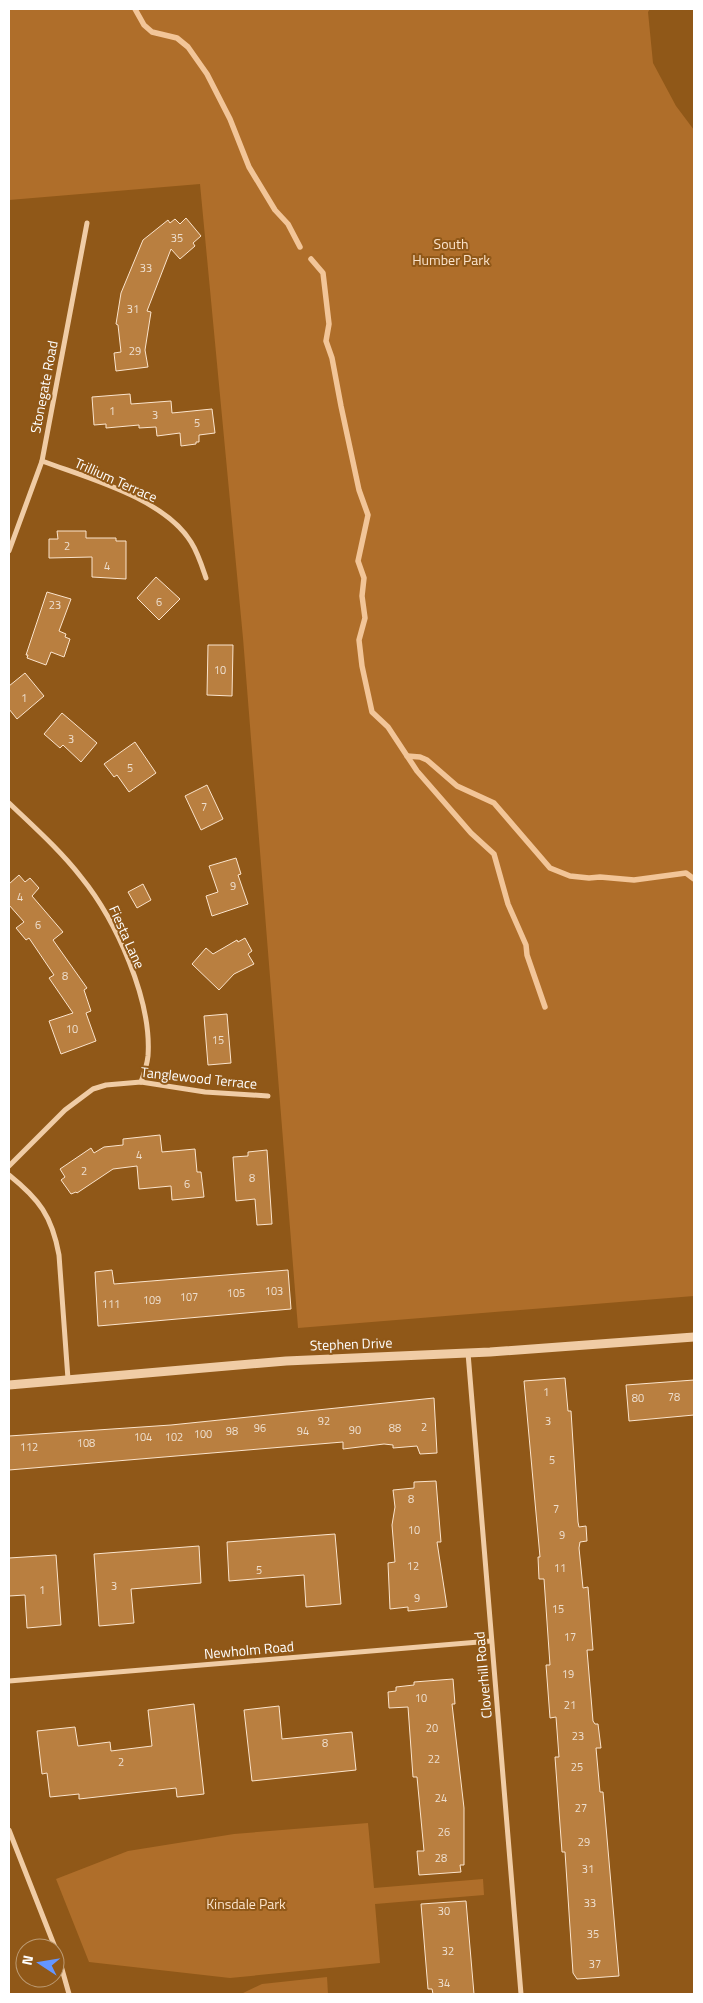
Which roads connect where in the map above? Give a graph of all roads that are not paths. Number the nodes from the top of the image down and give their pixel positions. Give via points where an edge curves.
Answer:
1 (87, 222) dead end
2 (42, 461) junction
3 (9, 551) edge
4 (206, 578) dead end
5 (9, 803) edge
6 (141, 1082) junction
7 (268, 1096) dead end
8 (9, 1166) edge
9 (9, 1175) edge
10 (694, 1337) edge
11 (468, 1353) junction
12 (68, 1379) junction
13 (9, 1385) edge
14 (492, 1641) junction
15 (9, 1681) edge
16 (9, 1830) edge
17 (70, 1994) edge
18 (521, 1994) edge

1 - 2 street, Stonegate Road
2 - 3 street, Stonegate Road
2 - 4 street, Trillium Terrace via 122,492 164,515 191,541
5 - 6 street, Fiesta Lane via 82,877 106,913 144,1010 148,1058
6 - 7 street, Tanglewood Terrace via 205,1092
6 - 8 street, Tanglewood Terrace via 93,1089 55,1119
9 - 12 street via 42,1205 56,1236
10 - 11 street, Stephen Drive
11 - 12 street, Stephen Drive via 286,1361
11 - 14 street, Cloverhill Road
12 - 13 street, Stephen Drive
14 - 15 street, Newholm Road
14 - 18 street, Cloverhill Road
16 - 17 street

